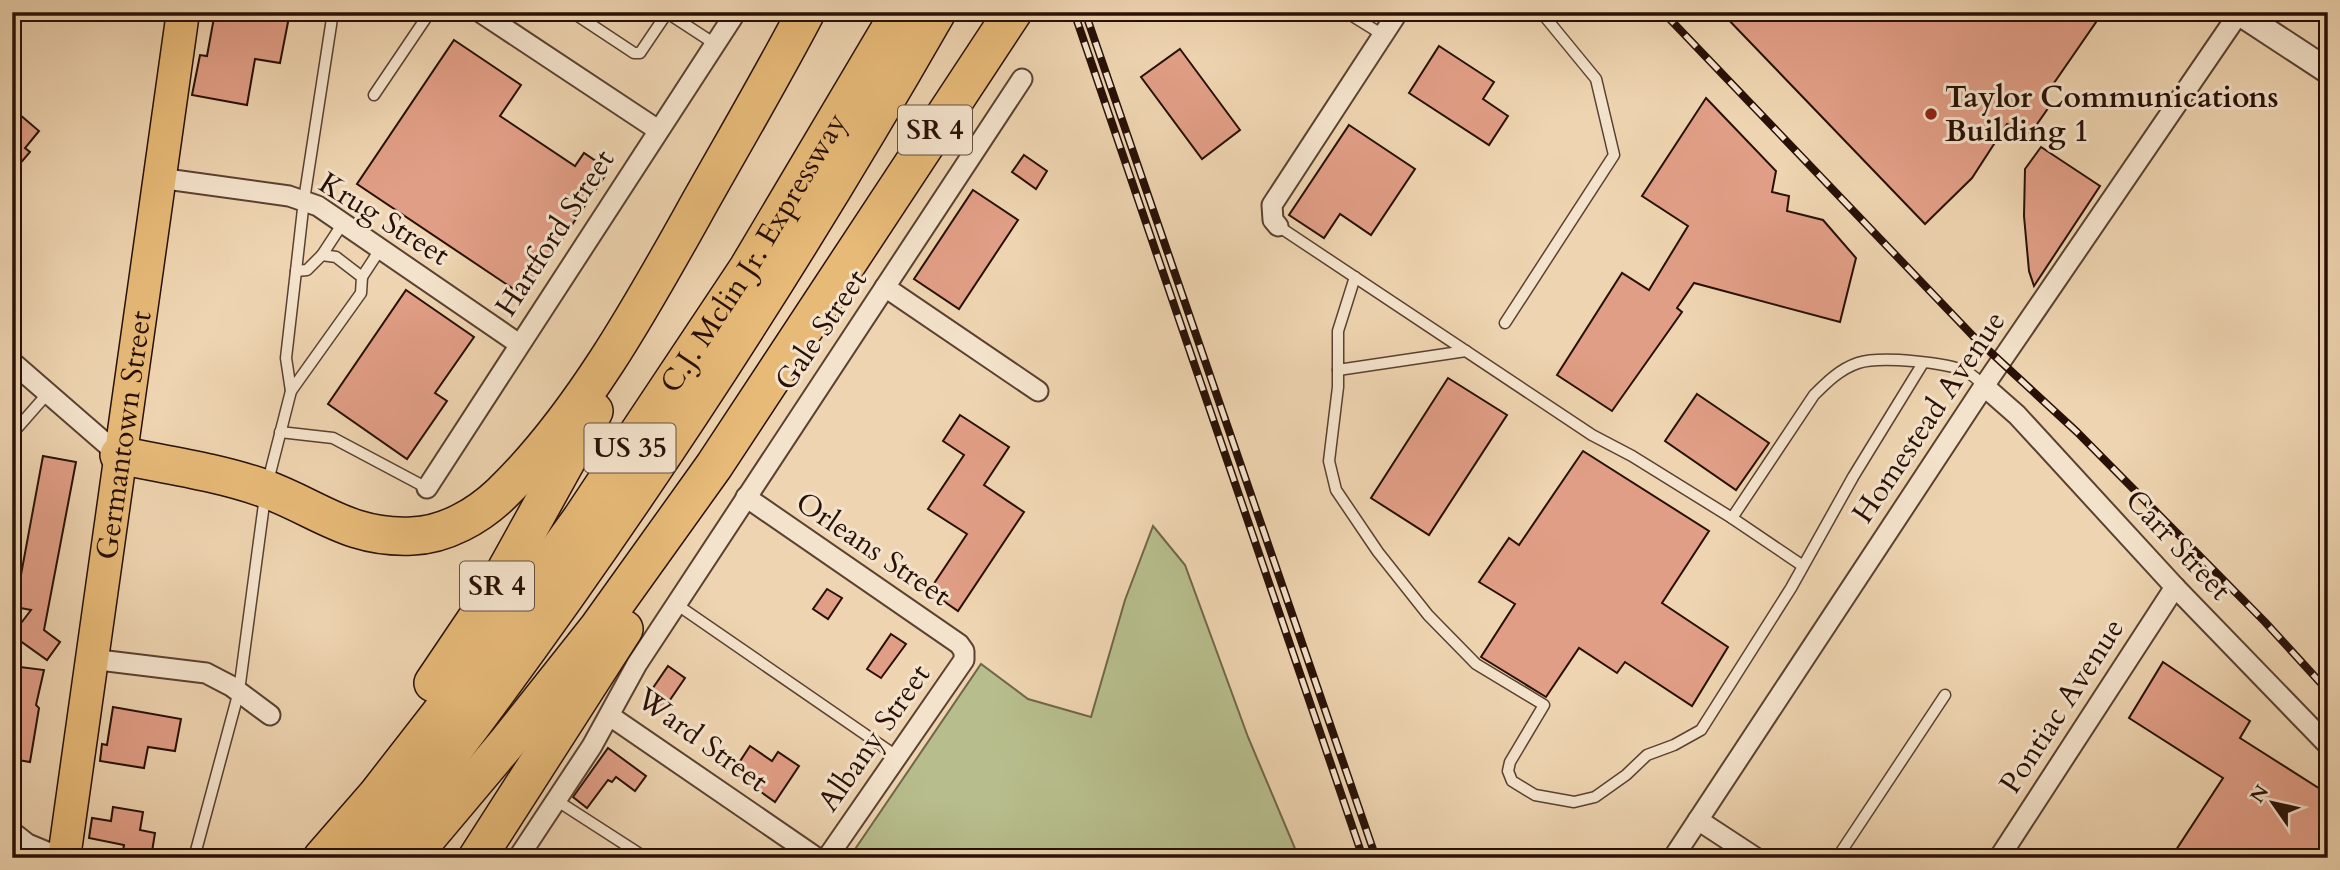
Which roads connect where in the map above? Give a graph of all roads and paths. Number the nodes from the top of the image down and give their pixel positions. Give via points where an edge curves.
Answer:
1 (183, 12) edge
2 (333, 12) edge
3 (430, 12) edge
4 (572, 12) edge
5 (736, 12) edge
6 (900, 12) edge
7 (937, 12) edge
8 (1013, 12) edge
9 (1346, 12) edge
10 (1398, 12) edge
11 (1541, 12) edge
12 (2239, 12) edge
13 (667, 13) edge
14 (493, 16) edge
15 (800, 24) edge
16 (1383, 35) junction
17 (715, 44) junction
18 (2328, 71) edge
19 (1022, 79) dead end
20 (374, 95) dead end
21 (658, 130) junction
22 (159, 177) junction
23 (304, 200) junction
24 (343, 223) junction
25 (1278, 226) joint
26 (381, 248) junction
27 (322, 255) junction
28 (296, 271) junction
29 (362, 276) junction
30 (1355, 278) junction
31 (885, 286) junction
32 (648, 296) junction
33 (1505, 323) dead end
34 (519, 344) junction
35 (1466, 351) junction
36 (12, 362) edge
37 (1923, 363) junction
38 (1338, 370) junction
39 (1984, 386) junction
40 (291, 391) junction
41 (1038, 391) dead end
42 (48, 393) junction
43 (280, 432) junction
44 (12, 434) edge
45 (119, 455) junction
46 (714, 466) junction
47 (427, 488) joint
48 (266, 489) junction
49 (746, 497) junction
50 (1732, 518) junction
51 (1803, 566) junction
52 (2175, 587) junction
53 (673, 609) junction
54 (964, 651) joint
55 (91, 659) junction
56 (239, 691) junction
57 (1945, 695) dead end
58 (270, 715) dead end
59 (610, 716) junction
60 (2328, 745) edge
61 (898, 757) junction
62 (556, 800) junction
63 (1698, 820) junction
64 (12, 835) edge
65 (55, 858) edge
66 (64, 858) edge
67 (194, 858) edge
68 (316, 858) edge
69 (322, 858) edge
70 (370, 858) edge
71 (410, 858) edge
72 (477, 858) edge
73 (517, 858) edge
74 (646, 858) edge
75 (817, 858) edge
76 (827, 858) edge
77 (1673, 858) edge
78 (1756, 858) edge
79 (1837, 858) edge
80 (1999, 858) edge

1 - 22 main road, Germantown Street
2 - 23 lane
3 - 20 lane
4 - 13 lane via 634,53 640,52
5 - 17 street, Hartford Street
6 - 69 highway, C.J. Mclin Jr. Expressway / US 35 via 748,268 581,519 446,706
7 - 70 highway, C.J. Mclin Jr. Expressway / US 35 via 797,249 676,438 552,617
8 - 46 highway, SR 4
9 - 16 lane
10 - 16 street
11 - 33 lane via 1596,79 1614,155
12 - 18 street
12 - 39 street, Homestead Avenue
13 - 17 lane
14 - 21 street
15 - 32 highway, SR 4
16 - 25 street via 1272,205
17 - 21 street, Hartford Street
19 - 31 street, Gale Street
21 - 34 street, Hartford Street
22 - 23 street, Krug Street
22 - 45 main road, Germantown Street
23 - 24 street, Krug Street
23 - 28 lane
24 - 26 street, Krug Street
24 - 27 lane
25 - 30 lane
26 - 29 lane
26 - 34 street, Krug Street
27 - 28 lane via 307,270
27 - 29 lane via 336,257
28 - 40 lane via 286,358
29 - 40 lane via 361,293
30 - 35 lane
30 - 38 lane via 1338,331
31 - 41 street
31 - 49 street, Gale Street
32 - 48 highway via 567,420 500,495 456,524 414,536 384,536 334,522
32 - 68 highway, SR 4 via 587,426 491,597
34 - 47 street, Hartford Street
35 - 38 lane
35 - 50 lane via 1592,435
36 - 42 street
37 - 39 lane via 1967,372
37 - 50 lane via 1874,359 1830,379 1814,395
37 - 51 lane
38 - 51 lane via 1329,461 1336,490 1428,615 1476,664 1544,705 1508,771 1512,780 1535,795 1574,802 1595,797 1647,755 1701,730
39 - 52 street, Carr Street via 2017,415
39 - 63 street, Homestead Avenue
40 - 43 lane
42 - 44 lane
42 - 45 street
43 - 47 lane via 333,438
43 - 48 lane
45 - 48 highway
45 - 55 main road, Germantown Street
46 - 71 highway, SR 4 via 598,628
46 - 72 highway via 668,561
48 - 56 lane
49 - 53 street, Gale Street
49 - 54 street, Orleans Street
50 - 51 lane
52 - 60 street, Carr Street
52 - 80 street, Pontiac Avenue
53 - 59 street, Ward Street
53 - 61 lane
54 - 61 street, Albany Street via 964,660
55 - 56 street via 206,673
55 - 66 main road, Germantown Street
56 - 58 street
56 - 67 lane
57 - 79 lane
59 - 62 street
59 - 75 street, Ward Street
61 - 76 street, Albany Street
62 - 73 street
62 - 74 lane
63 - 77 street, Homestead Avenue
63 - 78 street
64 - 65 street

